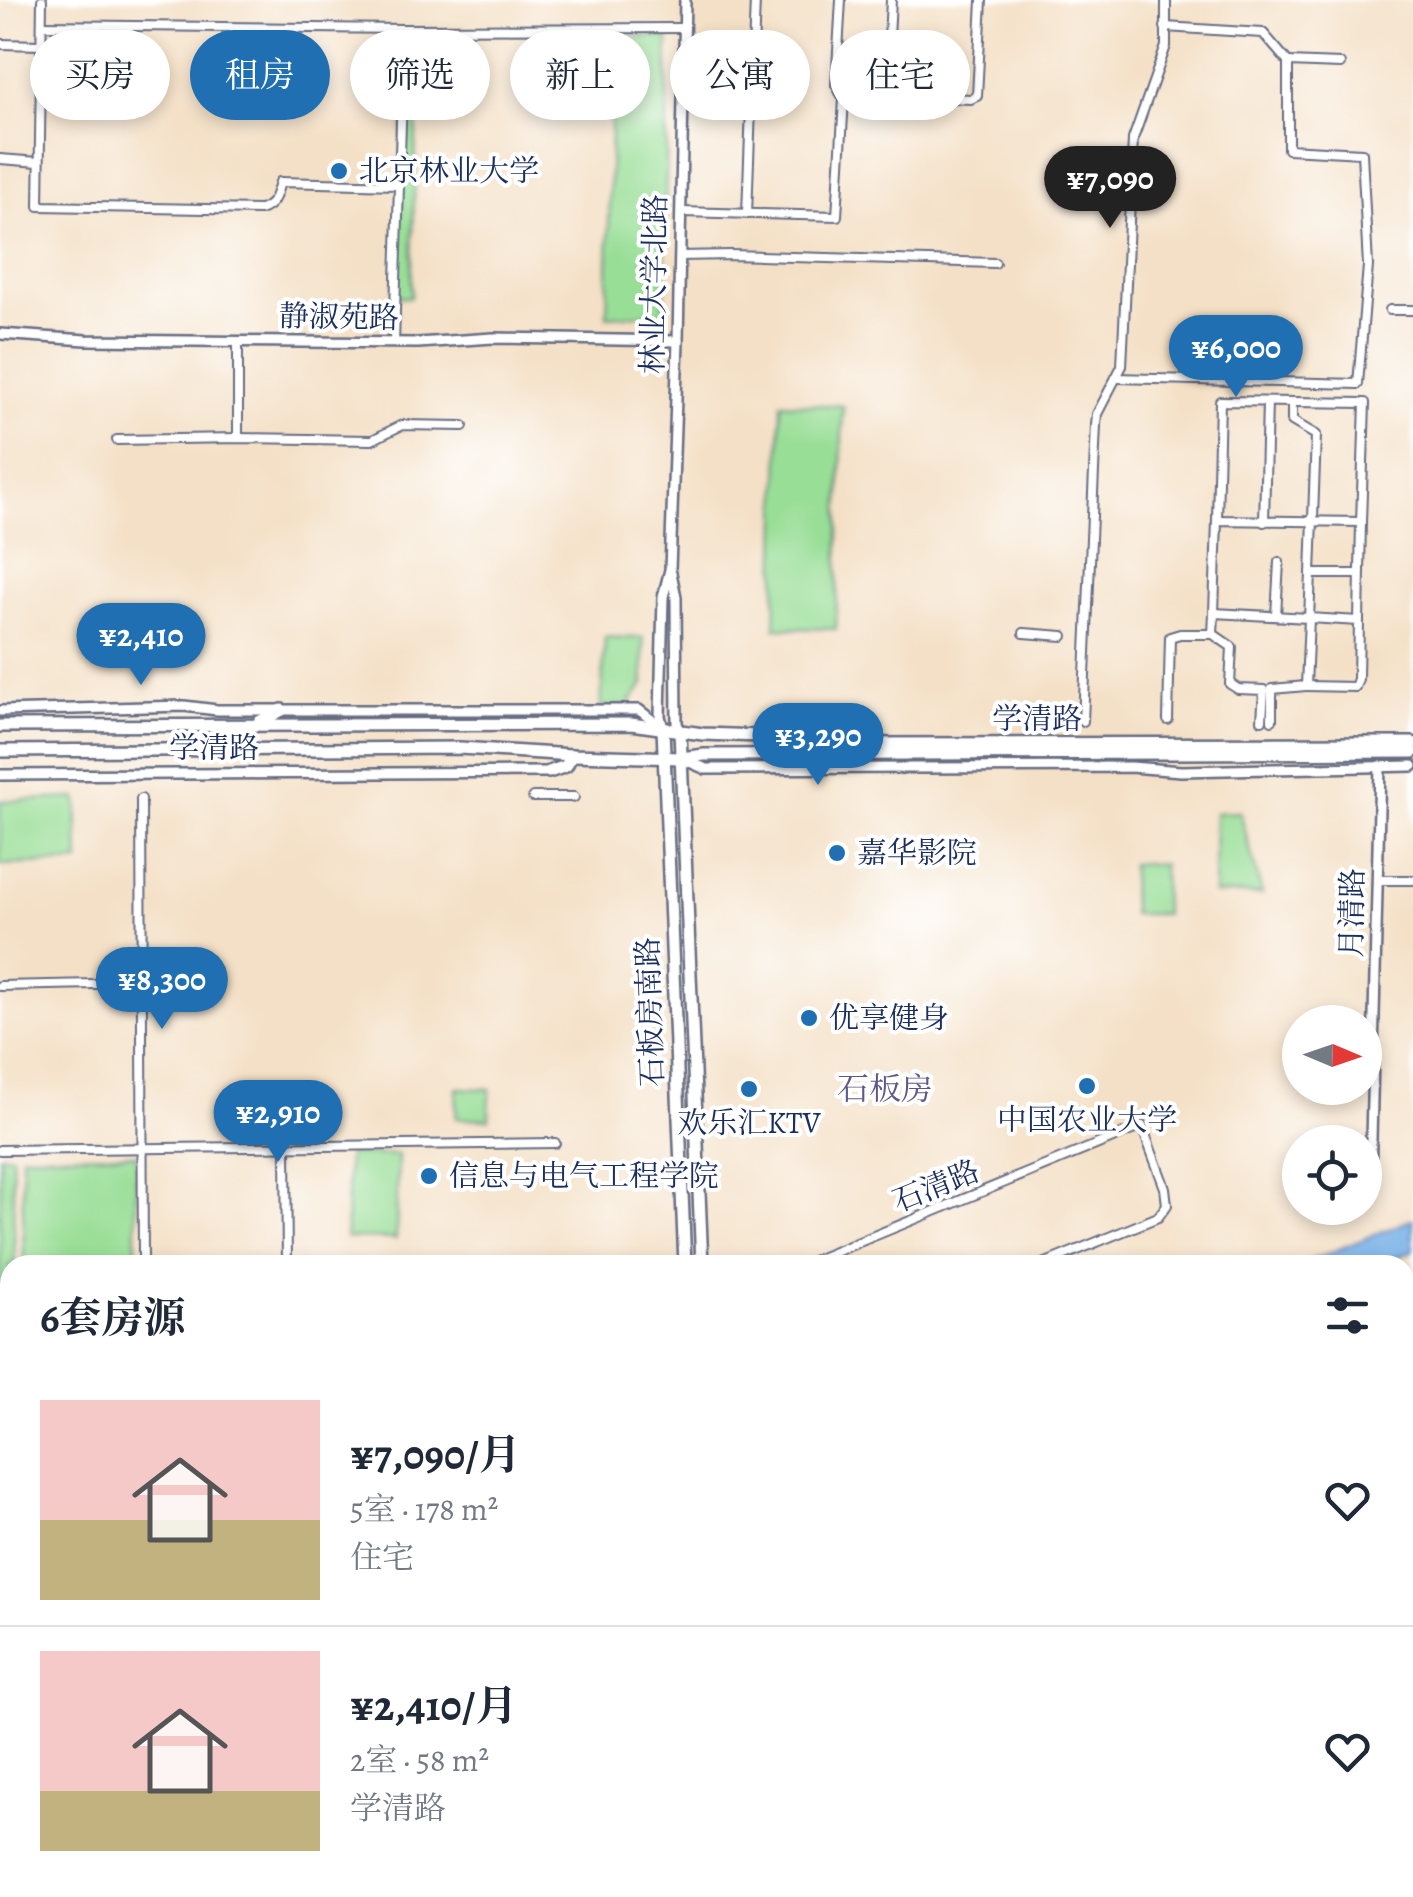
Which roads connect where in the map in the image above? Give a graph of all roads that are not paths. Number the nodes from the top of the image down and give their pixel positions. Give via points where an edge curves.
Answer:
1 (42, 0) edge
2 (685, 0) edge
3 (755, 0) edge
4 (841, 0) edge
5 (891, 0) edge
6 (982, 0) edge
7 (1166, 0) edge
8 (42, 25) junction
9 (1165, 27) junction
10 (684, 28) junction
11 (404, 29) junction
12 (42, 30) edge
13 (839, 30) edge
14 (889, 30) edge
15 (0, 44) edge
16 (30, 45) edge
17 (1288, 62) junction
18 (1340, 64) dead end
19 (970, 99) edge
20 (40, 120) edge
21 (843, 120) edge
22 (0, 159) edge
23 (40, 162) junction
24 (398, 185) junction
25 (681, 212) junction
26 (748, 214) junction
27 (680, 256) junction
28 (995, 263) dead end
29 (1390, 310) dead end
30 (1413, 310) edge
31 (0, 334) edge
32 (238, 341) junction
33 (678, 341) junction
34 (394, 342) junction
35 (1116, 378) junction
36 (1267, 402) junction
37 (1292, 402) junction
38 (462, 426) dead end
39 (238, 438) junction
40 (117, 440) dead end
41 (1217, 520) junction
42 (1264, 522) junction
43 (1312, 522) junction
44 (1361, 522) junction
45 (1279, 562) dead end
46 (670, 570) junction
47 (1360, 571) junction
48 (1311, 574) junction
49 (1214, 613) junction
50 (1276, 616) junction
51 (1309, 618) junction
52 (1359, 621) junction
53 (1024, 632) dead end
54 (1213, 634) junction
55 (1062, 636) dead end
56 (1306, 686) junction
57 (282, 710) junction
58 (0, 711) edge
59 (1083, 720) dead end
60 (1168, 720) dead end
61 (255, 724) junction
62 (0, 726) edge
63 (663, 728) junction
64 (680, 731) junction
65 (1413, 743) edge
66 (0, 751) edge
67 (1413, 752) edge
68 (572, 755) junction
69 (917, 755) junction
70 (664, 757) junction
71 (681, 758) junction
72 (1380, 766) junction
73 (1413, 766) edge
74 (904, 768) junction
75 (549, 772) joint
76 (0, 775) edge
77 (533, 797) dead end
78 (574, 797) dead end
79 (141, 799) dead end
80 (1378, 880) junction
81 (1413, 880) edge
82 (143, 983) junction
83 (0, 986) edge
84 (1372, 1125) edge
85 (555, 1143) dead end
86 (286, 1146) junction
87 (143, 1148) junction
88 (0, 1150) edge
89 (143, 1255) edge
90 (286, 1255) edge
91 (685, 1255) edge
92 (702, 1255) edge
93 (827, 1255) edge
94 (1065, 1255) edge

1 - 8 street
2 - 10 street, 林业大学北路
3 - 26 street
4 - 13 street
5 - 14 street
6 - 19 street via 978,96
7 - 9 street
8 - 11 street
8 - 12 street
9 - 17 street via 1263,33
9 - 35 street via 1166,46 1133,140 1122,366
10 - 11 street
10 - 25 street, 林业大学北路
11 - 24 street
15 - 16 street
17 - 18 street
17 - 35 street via 1288,149 1362,153 1368,266 1358,384
20 - 23 street
21 - 26 street via 837,216
22 - 23 street
23 - 24 street via 39,206 260,210 275,200 280,182
24 - 34 street
25 - 26 street
25 - 27 street, 林业大学北路
27 - 28 street
27 - 33 street, 林业大学北路
29 - 30 street
31 - 32 street, 静淑苑路
32 - 34 street, 静淑苑路
32 - 39 street
33 - 34 street, 静淑苑路
33 - 46 street, 林业大学北路
35 - 59 street via 1096,424
36 - 37 street
36 - 41 street via 1220,401
36 - 42 street
37 - 43 street via 1292,421 1316,435
37 - 44 street via 1365,403
38 - 39 street via 402,425 372,440
39 - 40 street
41 - 42 street
41 - 49 street
42 - 43 street
43 - 44 street
43 - 48 street
44 - 47 street
45 - 50 street
46 - 63 street, 林业大学北路 via 663,597
46 - 64 street, 林业大学北路
47 - 48 street
47 - 52 street
48 - 51 street
49 - 50 street
49 - 54 street
50 - 51 street
51 - 52 street
51 - 56 street
52 - 56 street via 1355,687
53 - 55 street
54 - 56 street via 1232,648 1230,684 1264,690 1267,720 1272,690
54 - 60 street via 1170,637
57 - 58 street, 学清路
57 - 61 main road
57 - 63 street, 学清路 via 639,710
61 - 62 main road, 学清路
61 - 63 main road, 学清路
63 - 64 main road, 学清路
63 - 70 main road, 石板房南路
64 - 65 main road, 学清路 via 811,744
64 - 71 main road, 石板房南路
66 - 68 main road, 学清路 via 460,748
67 - 69 main road, 学清路
68 - 70 main road, 学清路
68 - 75 main road via 566,766
69 - 71 main road, 学清路
69 - 74 main road
70 - 71 main road, 学清路
70 - 91 main road, 石板房南路
71 - 74 street, 学清路 via 706,769
71 - 92 main road, 石板房南路
72 - 73 street, 学清路
72 - 74 street, 学清路
72 - 80 street, 月清路
75 - 76 street, 学清路
77 - 78 street
79 - 82 street
80 - 81 street
80 - 84 street, 月清路
82 - 83 street
82 - 87 street
85 - 86 street
86 - 87 street
86 - 90 street
87 - 88 street
87 - 89 street
93 - 94 street, 石清路 via 1142,1126 1166,1205 1158,1217

